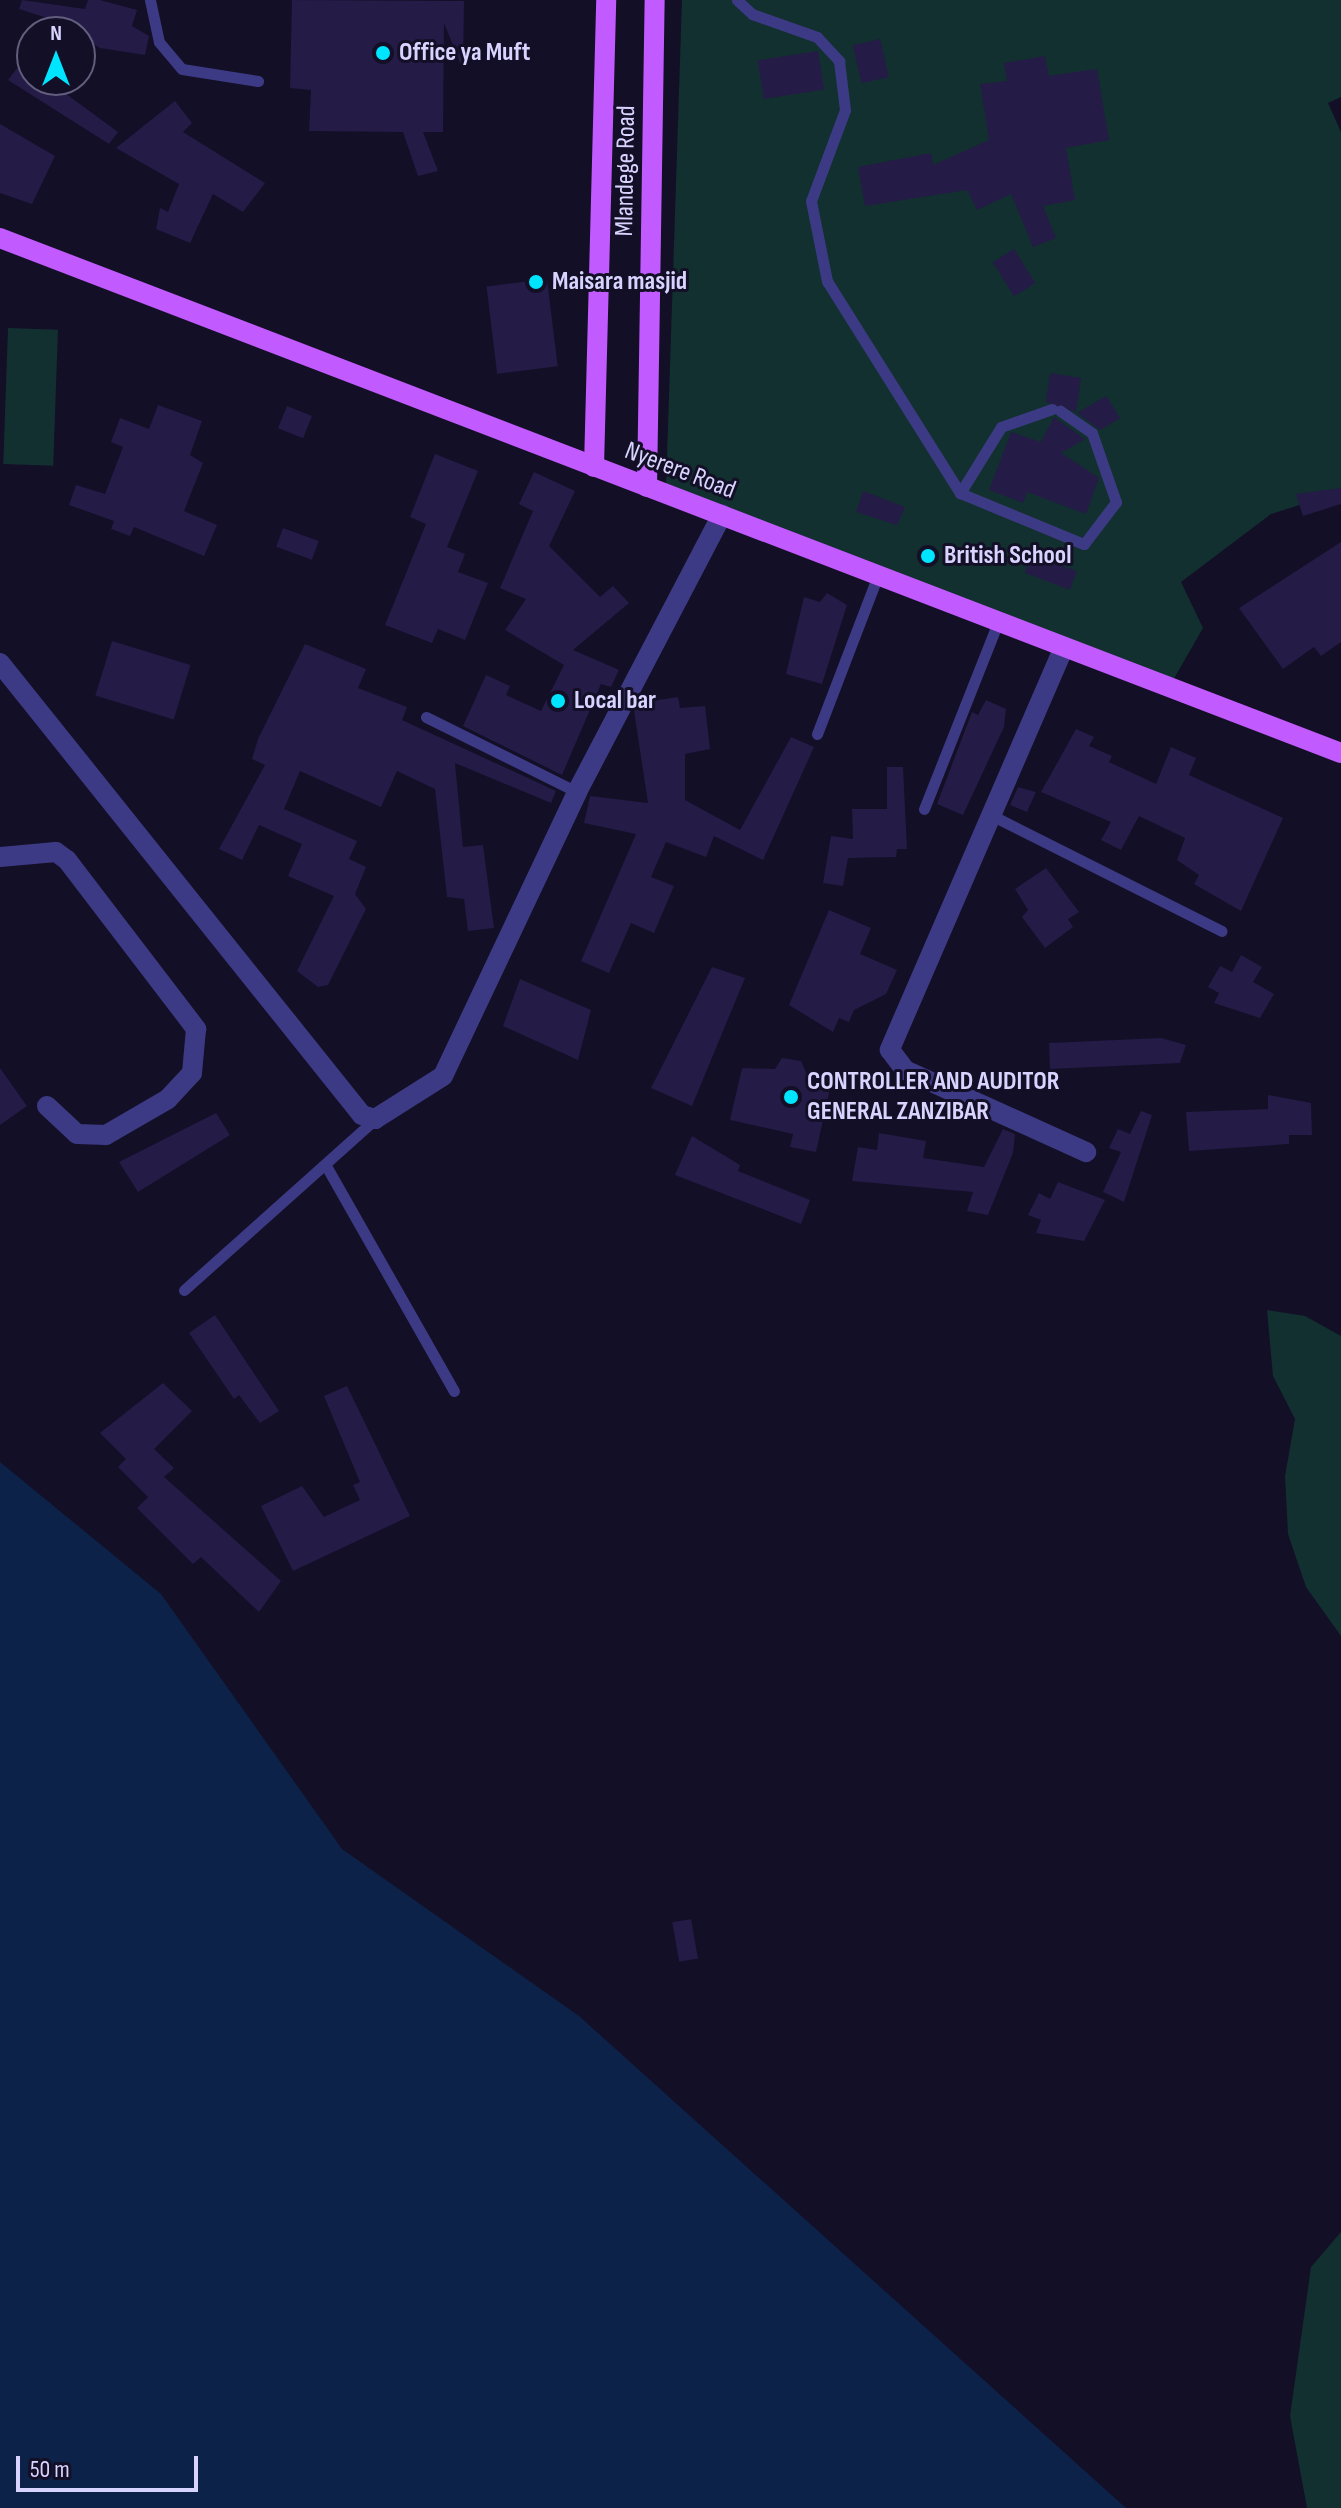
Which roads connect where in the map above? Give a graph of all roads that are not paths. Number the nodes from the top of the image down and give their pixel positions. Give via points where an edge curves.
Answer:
1 (150, 0) edge
2 (606, 0) edge
3 (655, 0) edge
4 (737, 0) edge
5 (258, 81) dead end
6 (0, 238) edge
7 (594, 467) junction
8 (647, 487) junction
9 (960, 493) junction
10 (722, 515) junction
11 (878, 575) junction
12 (999, 620) junction
13 (1064, 647) junction
14 (0, 663) edge
15 (426, 717) dead end
16 (817, 734) dead end
17 (1340, 749) edge
18 (577, 792) junction
19 (924, 809) dead end
20 (991, 815) junction
21 (0, 857) edge
22 (1222, 931) dead end
23 (47, 1106) dead end
24 (375, 1119) junction
25 (1086, 1152) dead end
26 (325, 1164) junction
27 (184, 1290) dead end
28 (454, 1391) dead end

1 - 5 lane via 159,42 182,69
2 - 7 main road, Mlandege Road
3 - 8 main road, Mlandege Road
4 - 9 lane via 752,14 817,37 839,61 845,110 811,201 827,281
6 - 7 main road, Nyerere Road
7 - 8 main road, Nyerere Road
8 - 10 main road, Nyerere Road
9 - 9 lane via 1084,544 1116,502 1092,433 1056,410 1001,427
10 - 11 main road, Nyerere Road
10 - 18 street
11 - 12 main road, Nyerere Road
11 - 16 lane
12 - 13 main road, Nyerere Road
12 - 19 lane
13 - 17 main road, Nyerere Road
13 - 20 street
14 - 24 street via 362,1115
15 - 18 lane
18 - 24 street via 443,1076
20 - 22 lane
20 - 25 street via 890,1050 905,1070
21 - 23 street via 56,852 67,860 196,1029 192,1073 168,1099 106,1135 77,1134
24 - 26 lane
26 - 27 lane
26 - 28 lane

